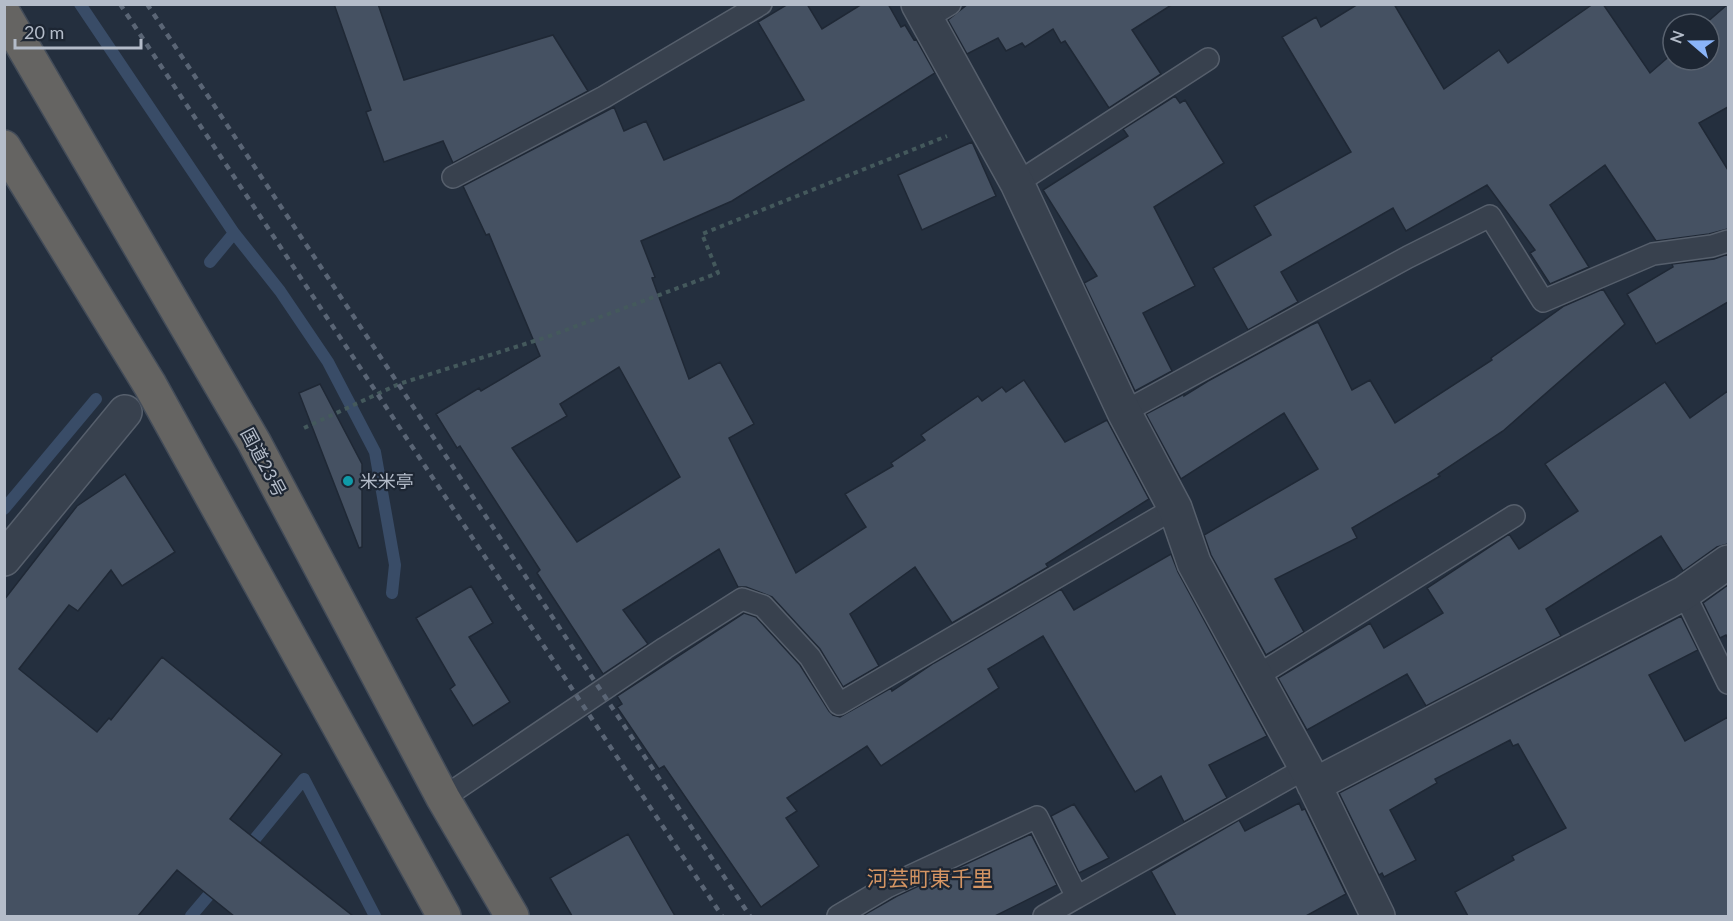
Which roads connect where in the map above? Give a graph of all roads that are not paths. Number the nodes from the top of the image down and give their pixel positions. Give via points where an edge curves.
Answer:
1 (761, 4) edge
2 (931, 9) edge
3 (4, 14) edge
4 (1208, 59) dead end
5 (4, 147) edge
6 (453, 177) dead end
7 (1017, 183) junction
8 (1728, 241) edge
9 (125, 412) dead end
10 (1124, 412) junction
11 (1175, 508) junction
12 (1514, 516) dead end
13 (4, 559) edge
14 (1728, 562) edge
15 (1684, 593) junction
16 (1257, 676) junction
17 (1728, 682) edge
18 (1310, 776) junction
19 (443, 798) junction
20 (1077, 897) junction
21 (444, 916) edge
22 (512, 916) edge
23 (838, 916) edge
24 (1044, 916) edge
25 (1378, 916) edge

1 - 6 lane via 604,97
2 - 7 street
3 - 19 highway, 国道23号 via 254,442
4 - 7 lane
5 - 21 highway via 150,385
7 - 10 street
8 - 10 lane via 1653,254 1543,301 1490,216
9 - 13 street
10 - 11 street
11 - 16 street via 1194,563
11 - 19 lane via 839,704 810,657 763,606 742,599
12 - 16 lane
14 - 15 street
15 - 17 lane
15 - 18 street
16 - 18 street
18 - 20 lane
18 - 25 street
19 - 22 highway, 国道23号
20 - 23 lane via 1036,817 887,887
20 - 24 lane

